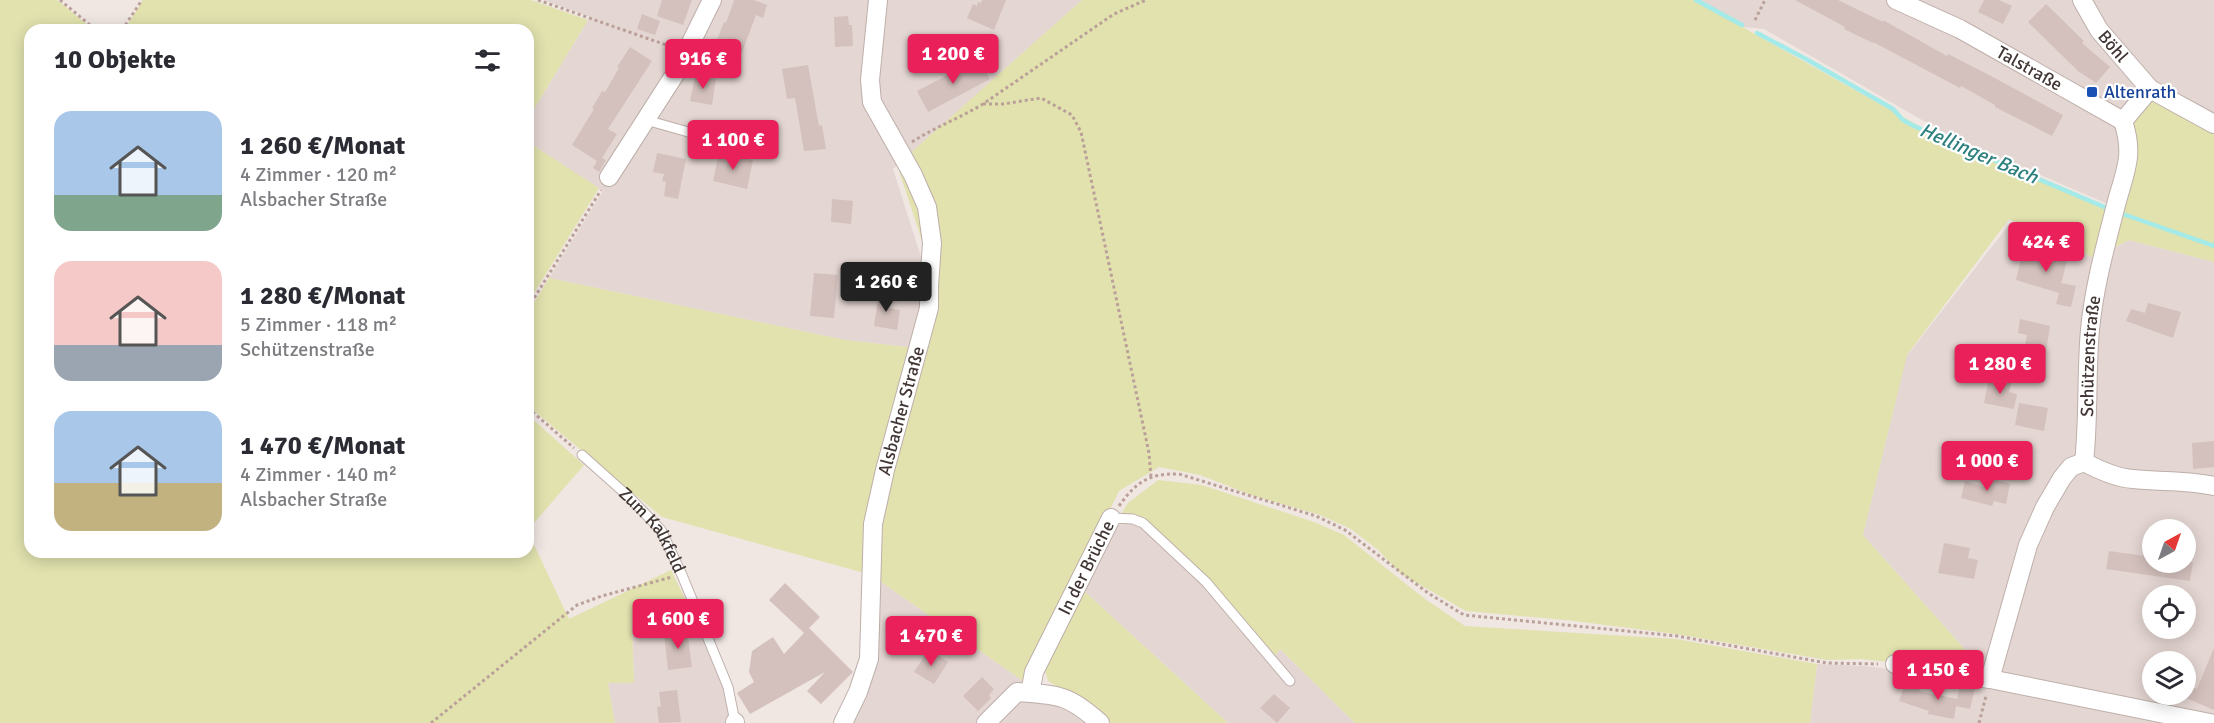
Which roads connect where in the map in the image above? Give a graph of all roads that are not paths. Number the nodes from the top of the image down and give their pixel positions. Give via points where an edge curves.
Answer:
1 (712, 0) edge
2 (2082, 0) edge
3 (1902, 1) edge
4 (876, 2) edge
5 (2150, 88) junction
6 (646, 120) junction
7 (2123, 121) junction
8 (2214, 124) edge
9 (741, 147) dead end
10 (609, 177) road end
11 (582, 455) road end
12 (2084, 462) junction
13 (2214, 486) edge
14 (1112, 518) joint
15 (1895, 664) road end
16 (1990, 680) junction
17 (1290, 681) dead end
18 (1030, 693) junction
19 (735, 723) edge
20 (843, 723) edge
21 (986, 723) edge
22 (1100, 723) edge
23 (2210, 723) edge

1 - 6 street via 688,52
2 - 5 street, Böhl via 2099,30
3 - 7 street, Talstraße via 1960,29
4 - 20 street, Alsbacher Straße via 872,102 914,175 927,207 932,243 929,308 873,524 869,659
5 - 7 street
5 - 8 street
6 - 9 lane
6 - 10 street
7 - 12 street, Schützenstraße via 2129,149 2097,278
11 - 19 lane, Zum Kalkfeld via 661,530 728,687
12 - 13 street via 2132,479
12 - 16 street via 2071,467 2062,478 2028,545
14 - 17 lane, In der Brüche via 1143,524 1206,582
14 - 18 street, In der Brüche via 1034,672
15 - 16 street
16 - 23 street
18 - 21 street via 1017,692
18 - 22 street via 1058,695 1080,706

